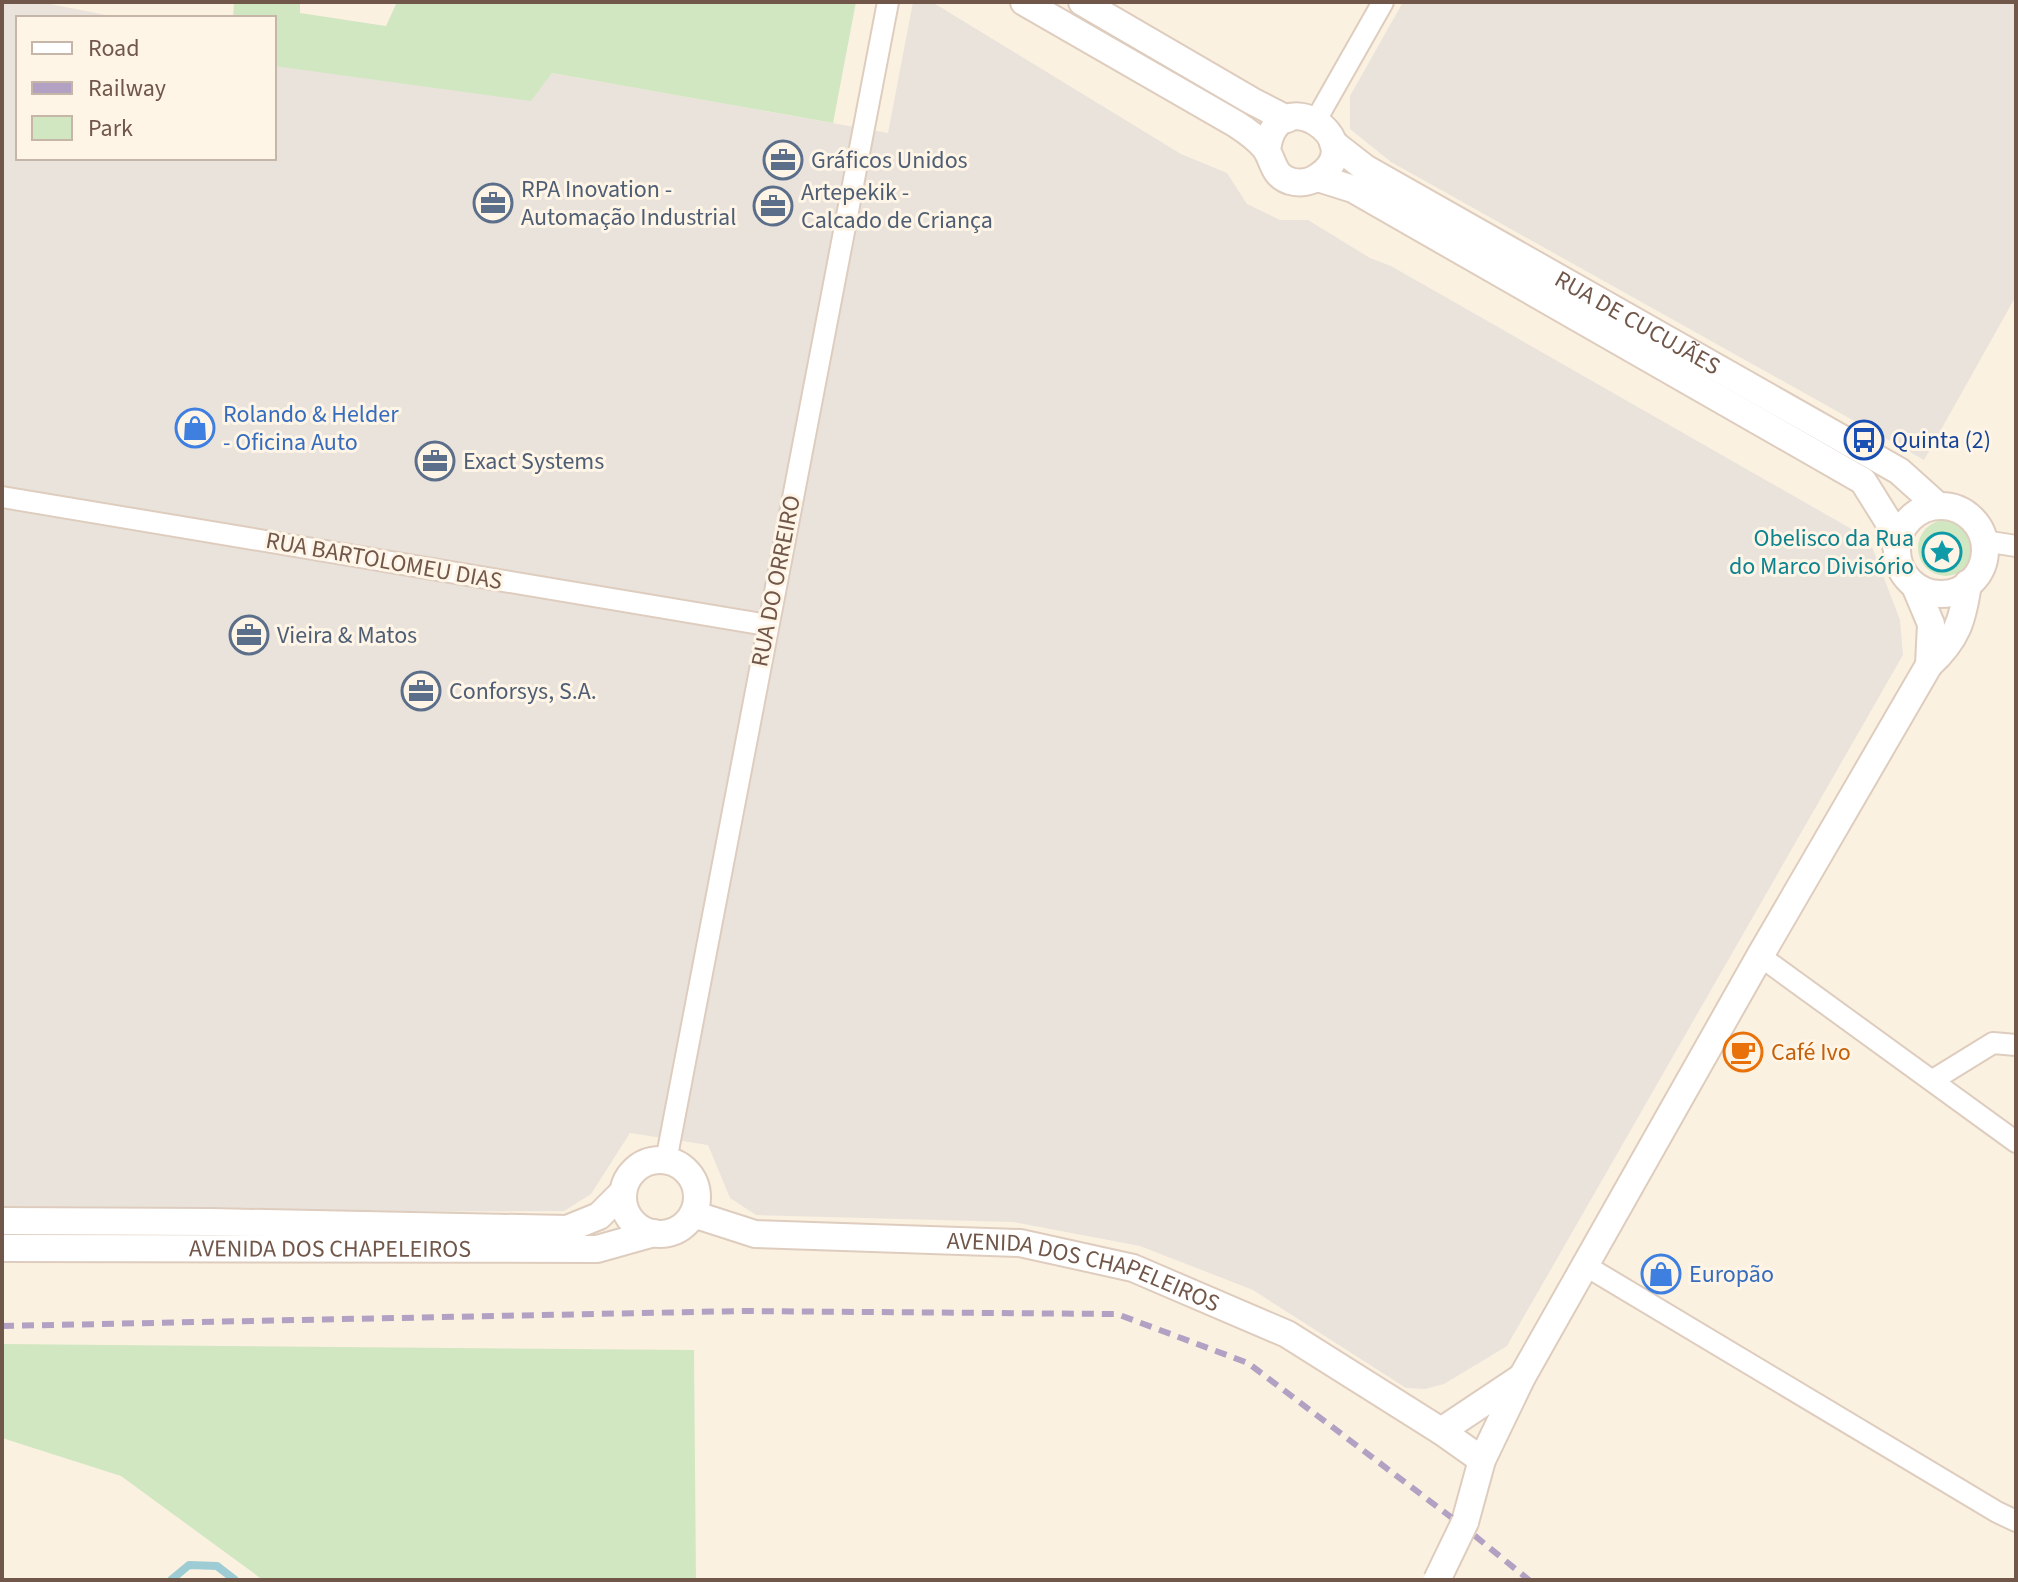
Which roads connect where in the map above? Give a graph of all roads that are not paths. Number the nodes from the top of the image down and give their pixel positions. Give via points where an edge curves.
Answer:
1 (888, 2) edge
2 (1024, 2) edge
3 (1082, 2) edge
4 (1383, 2) edge
5 (1287, 119) junction
6 (1316, 120) junction
7 (1333, 143) junction
8 (1267, 151) junction
9 (1318, 178) junction
10 (2, 497) edge
11 (1938, 506) junction
12 (1984, 541) junction
13 (2016, 546) edge
14 (1897, 549) junction
15 (1968, 583) junction
16 (1915, 586) junction
17 (767, 625) junction
18 (1929, 665) junction
19 (1760, 956) junction
20 (2016, 1045) edge
21 (1933, 1080) junction
22 (2016, 1142) edge
23 (666, 1161) junction
24 (623, 1192) junction
25 (693, 1214) junction
26 (2, 1221) edge
27 (654, 1233) junction
28 (2, 1248) edge
29 (1586, 1266) junction
30 (1522, 1377) junction
31 (1441, 1431) junction
32 (1482, 1460) junction
33 (2016, 1521) edge
34 (1437, 1580) edge

1 - 17 street, RUA DO ORREIRO
2 - 8 street, RUA DE CUCUJÃES via 1236,124
3 - 5 street
4 - 6 street
5 - 6 street
5 - 8 street via 1272,131
6 - 7 street, RUA DE CUCUJÃES
7 - 9 street via 1331,163
7 - 11 street, RUA DE CUCUJÃES via 1365,168 1899,471
8 - 9 street, RUA DE CUCUJÃES via 1273,169 1289,181
9 - 14 street, RUA DE CUCUJÃES via 1353,189 1863,481 1888,521
10 - 17 street, RUA BARTOLOMEU DIAS
11 - 12 street via 1969,517
11 - 14 street via 1920,511 1906,523
12 - 13 street
12 - 15 street via 1983,562
14 - 16 street via 1901,569
15 - 16 street via 1943,594
15 - 18 street via 1963,618
16 - 18 street via 1931,624
17 - 23 street, RUA DO ORREIRO
18 - 19 street
19 - 21 street
19 - 29 street
20 - 21 street via 1993,1043
21 - 22 street
23 - 24 street, AVENIDA DOS CHAPELEIROS via 643,1164
23 - 25 street via 692,1180
24 - 26 street, AVENIDA DOS CHAPELEIROS via 599,1216 567,1229
24 - 27 street via 627,1214
25 - 27 street, AVENIDA DOS CHAPELEIROS via 677,1230
25 - 31 street, AVENIDA DOS CHAPELEIROS via 755,1234 1020,1243 1133,1268 1287,1334
27 - 28 street, AVENIDA DOS CHAPELEIROS via 597,1249
29 - 30 street
29 - 33 street
30 - 31 street
30 - 32 street
31 - 32 street, AVENIDA DOS CHAPELEIROS
32 - 34 street, bridge via 1465,1522

